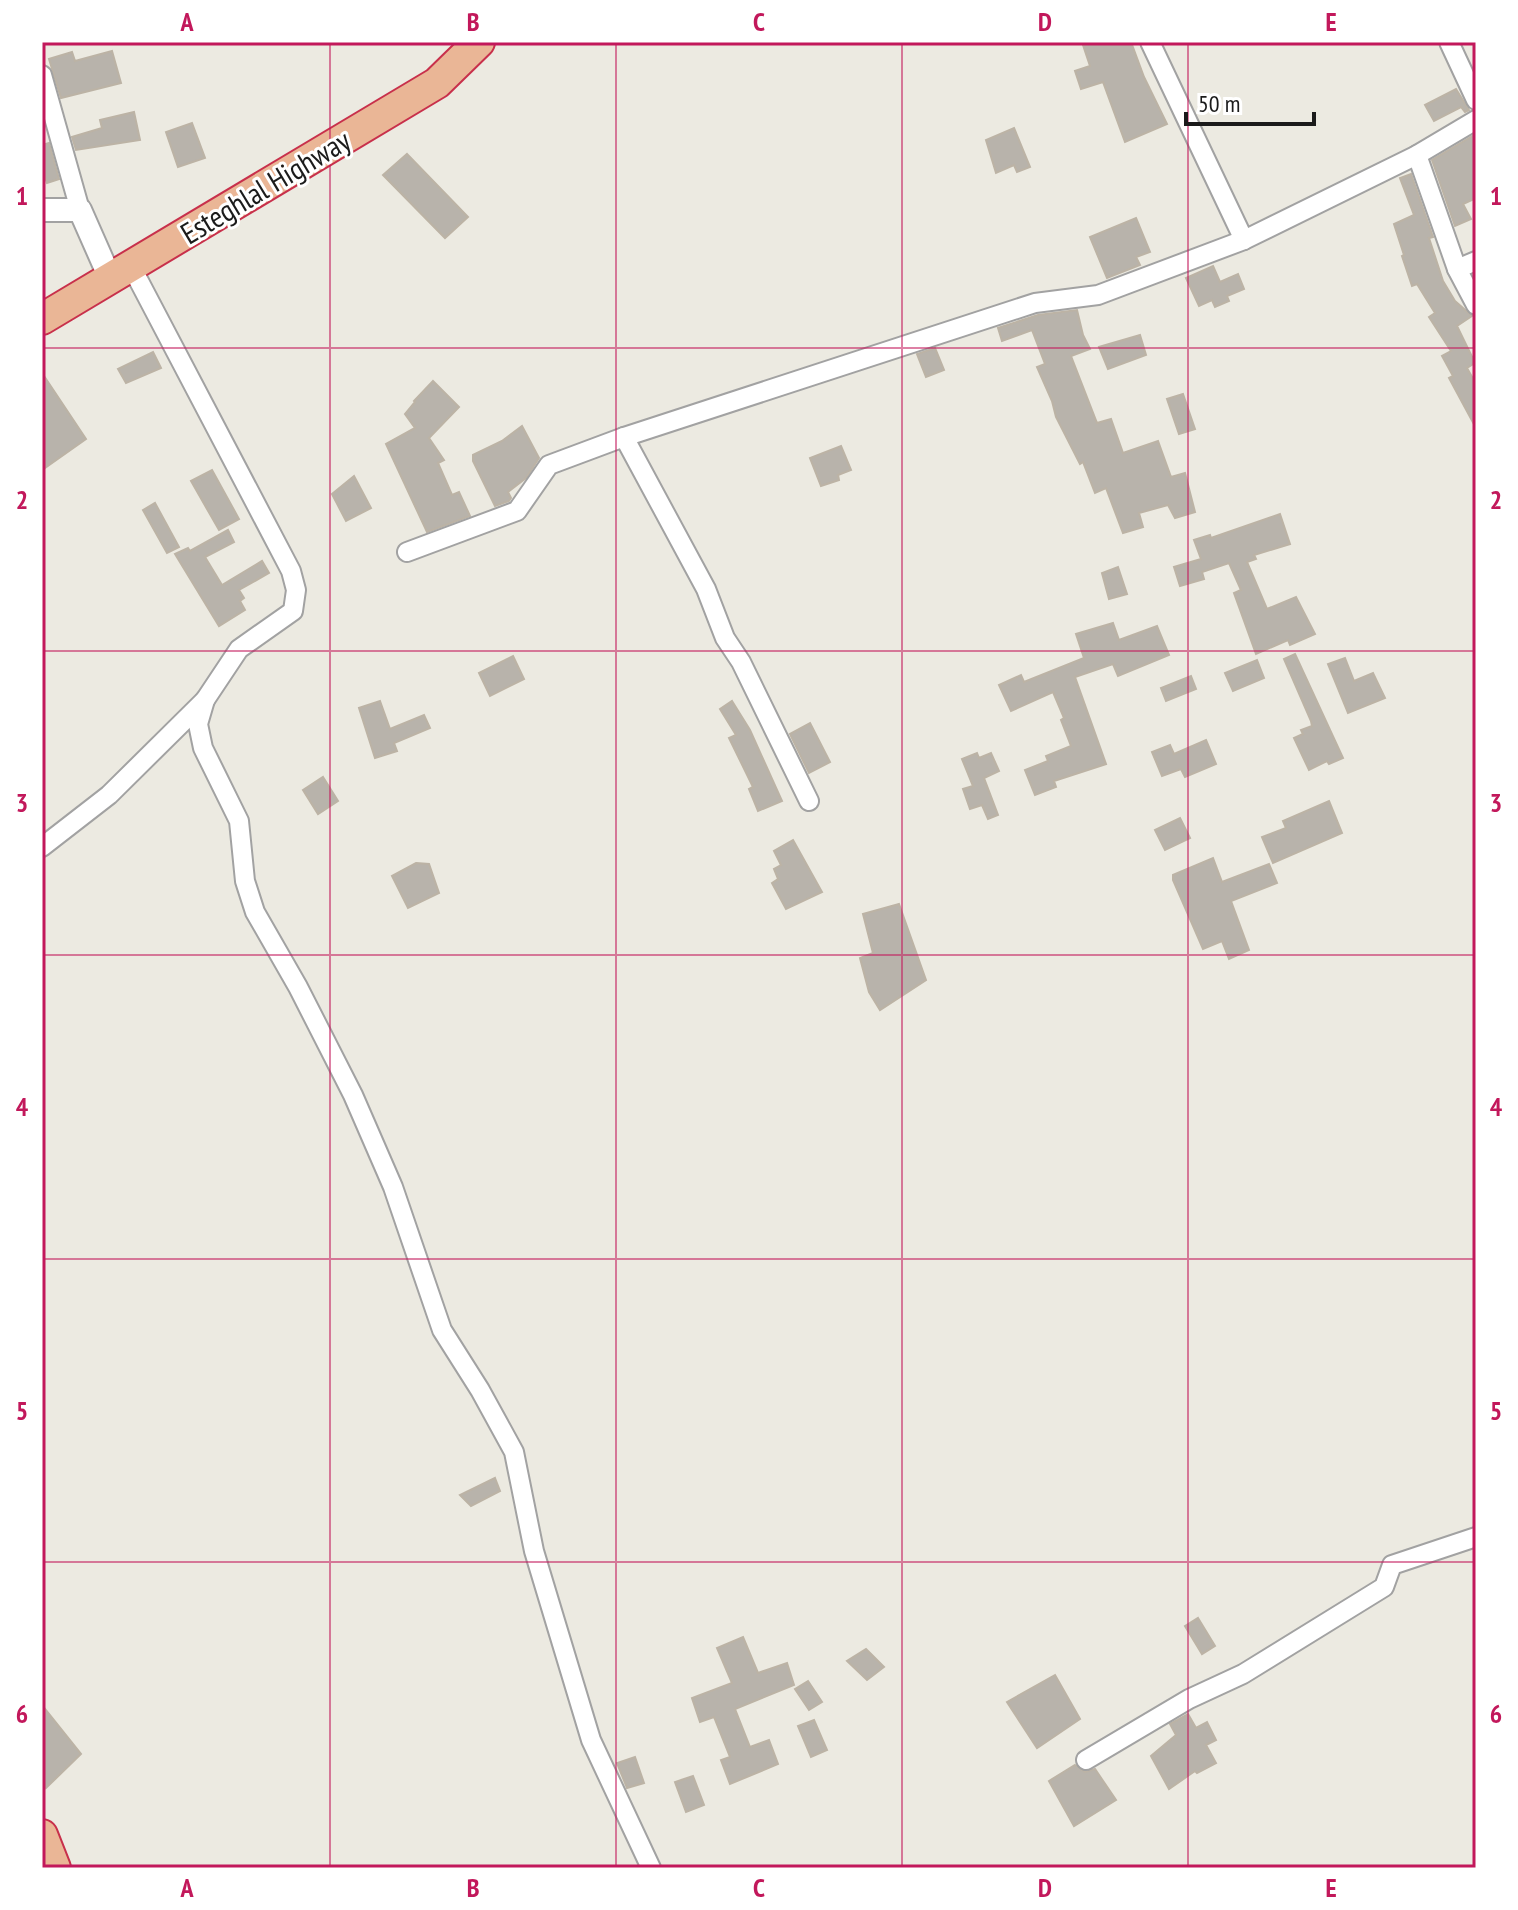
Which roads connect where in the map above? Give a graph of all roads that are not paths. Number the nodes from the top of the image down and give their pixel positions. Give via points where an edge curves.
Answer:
1 (479, 42) edge
2 (1150, 42) edge
3 (1449, 42) edge
4 (42, 75) edge
5 (1476, 100) edge
6 (1476, 120) edge
7 (1417, 155) junction
8 (42, 210) edge
9 (80, 210) junction
10 (1244, 240) junction
11 (1476, 261) edge
12 (1457, 269) junction
13 (121, 272) junction
14 (1476, 305) edge
15 (42, 319) edge
16 (624, 437) junction
17 (407, 552) dead end
18 (205, 700) junction
19 (809, 801) dead end
20 (42, 847) edge
21 (1476, 1537) edge
22 (1086, 1760) dead end
23 (42, 1835) edge
24 (55, 1868) edge
25 (651, 1868) edge

1 - 13 highway, Esteghlal Highway via 437,83
2 - 10 street
3 - 5 street
4 - 9 street
6 - 7 street
7 - 10 street
7 - 12 street
8 - 9 street
9 - 13 street
10 - 16 street via 1098,295 1035,303
11 - 12 street
12 - 14 street
13 - 15 highway, Esteghlal Highway
13 - 18 street via 291,571 296,590 293,611 239,649
16 - 17 street via 549,465 517,511
16 - 19 street via 706,589 725,638
18 - 20 street via 109,795
18 - 25 street via 198,724 203,748 239,821 245,881 255,912 353,1095 393,1187 442,1330 514,1452 534,1551 591,1740
21 - 22 street via 1392,1565 1384,1587 1243,1674 1189,1699
23 - 24 highway

